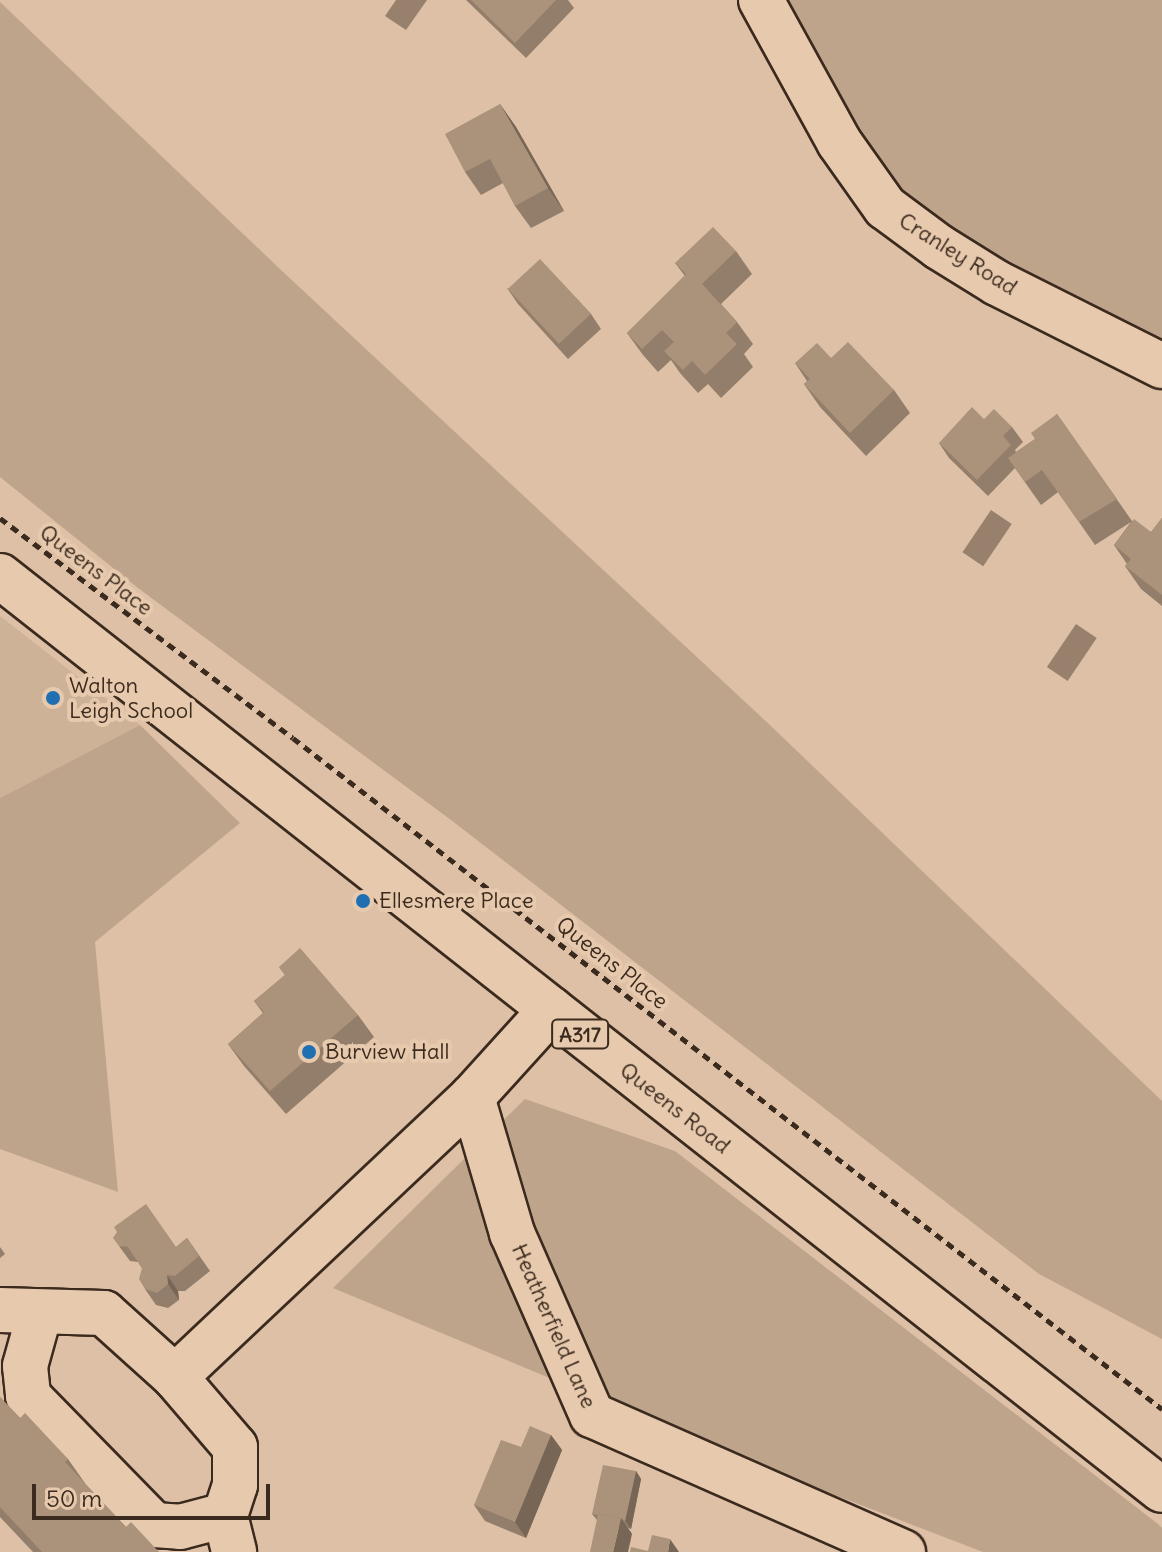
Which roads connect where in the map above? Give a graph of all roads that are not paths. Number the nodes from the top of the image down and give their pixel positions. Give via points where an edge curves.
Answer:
1 (761, 0) edge
2 (1162, 366) edge
3 (0, 576) edge
4 (551, 1010) junction
5 (472, 1097) junction
6 (20, 1311) edge
7 (175, 1377) junction
8 (1162, 1490) edge
9 (229, 1533) edge
10 (903, 1552) edge

1 - 2 street, Cranley Road via 839,142 885,207 997,283
3 - 4 street, Queens Road / A317
4 - 5 street
4 - 8 street, Queens Road / A317
5 - 7 street
5 - 10 street, Heatherfield Lane via 512,1233 592,1415
6 - 7 street via 104,1313
6 - 9 street via 28,1396 154,1525
7 - 9 street via 235,1447

